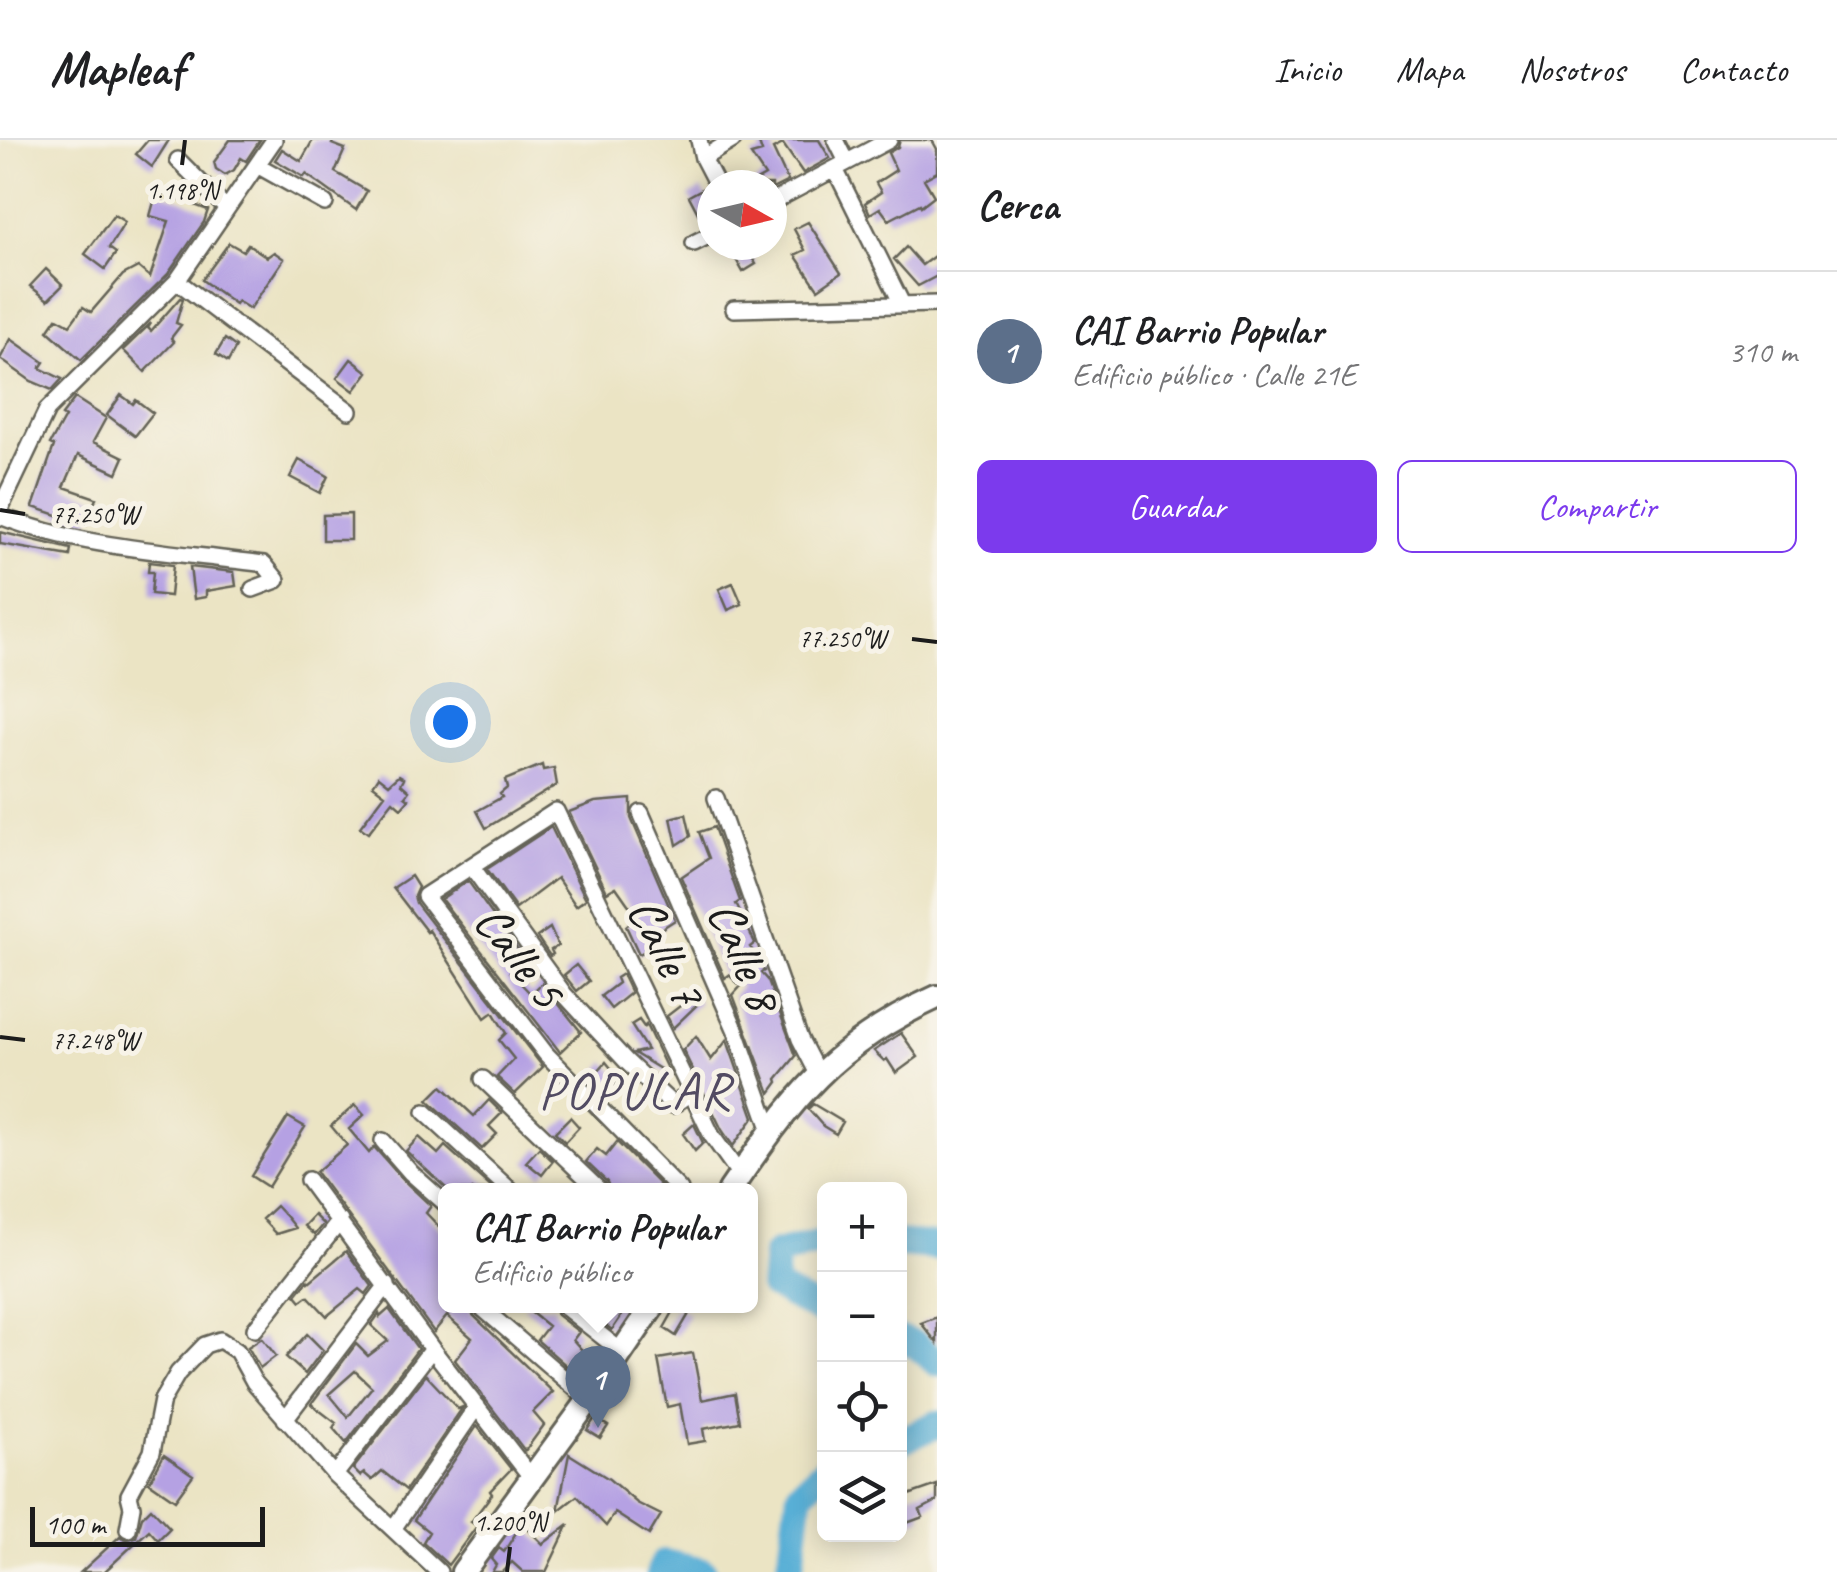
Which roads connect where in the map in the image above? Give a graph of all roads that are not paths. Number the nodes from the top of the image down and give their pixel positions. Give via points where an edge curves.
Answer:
1 (274, 140) edge
2 (699, 140) edge
3 (733, 140) edge
4 (836, 140) edge
5 (890, 140) edge
6 (703, 158) junction
7 (178, 160) dead end
8 (257, 165) junction
9 (841, 165) junction
10 (710, 170) edge
11 (787, 194) edge
12 (325, 203) dead end
13 (226, 208) junction
14 (697, 242) edge
15 (694, 244) dead end
16 (177, 280) junction
17 (902, 304) junction
18 (937, 304) edge
19 (734, 309) dead end
20 (348, 412) dead end
21 (0, 512) edge
22 (253, 589) dead end
23 (716, 798) dead end
24 (640, 812) dead end
25 (472, 866) junction
26 (937, 997) edge
27 (818, 1074) junction
28 (483, 1079) dead end
29 (692, 1092) junction
30 (425, 1112) dead end
31 (771, 1131) junction
32 (384, 1141) dead end
33 (308, 1180) dead end
34 (735, 1182) edge
35 (502, 1183) edge
36 (592, 1183) edge
37 (673, 1183) edge
38 (438, 1197) edge
39 (340, 1221) junction
40 (387, 1285) junction
41 (488, 1313) edge
42 (573, 1313) edge
43 (646, 1313) edge
44 (255, 1329) dead end
45 (432, 1349) junction
46 (622, 1352) junction
47 (589, 1400) junction
48 (477, 1406) junction
49 (284, 1419) junction
50 (335, 1475) junction
51 (531, 1476) junction
52 (128, 1528) dead end
53 (394, 1529) junction
54 (439, 1572) edge
55 (463, 1572) edge

1 - 8 street
2 - 6 street
3 - 6 street
4 - 9 street
5 - 9 street
6 - 10 street
7 - 13 street
8 - 12 street
8 - 13 street
9 - 11 street
9 - 17 street
13 - 16 street
14 - 15 street
16 - 20 street
16 - 21 street via 47,410
17 - 18 street
17 - 19 street
21 - 22 street via 112,546 264,564 277,580
23 - 27 street via 800,1040
24 - 31 street, Calle 8 via 736,1030
25 - 29 street via 564,994 628,1062 674,1105
25 - 29 street, Calle 7 via 556,811
25 - 37 street, Calle 5 via 425,896 546,1054
26 - 27 main road via 852,1044
27 - 31 main road
28 - 36 street
29 - 34 street, Calle 7
30 - 35 street
31 - 34 main road
32 - 38 street
33 - 39 street
39 - 40 street
39 - 44 street
40 - 45 street
40 - 49 street
41 - 47 street
42 - 46 street
43 - 46 main road
45 - 48 street
45 - 50 street
46 - 47 main road
47 - 51 main road
48 - 51 street
48 - 53 street
49 - 50 street
49 - 52 street via 237,1352 220,1340 205,1345 162,1400 152,1452 129,1495
50 - 53 street
51 - 55 main road
53 - 54 street

